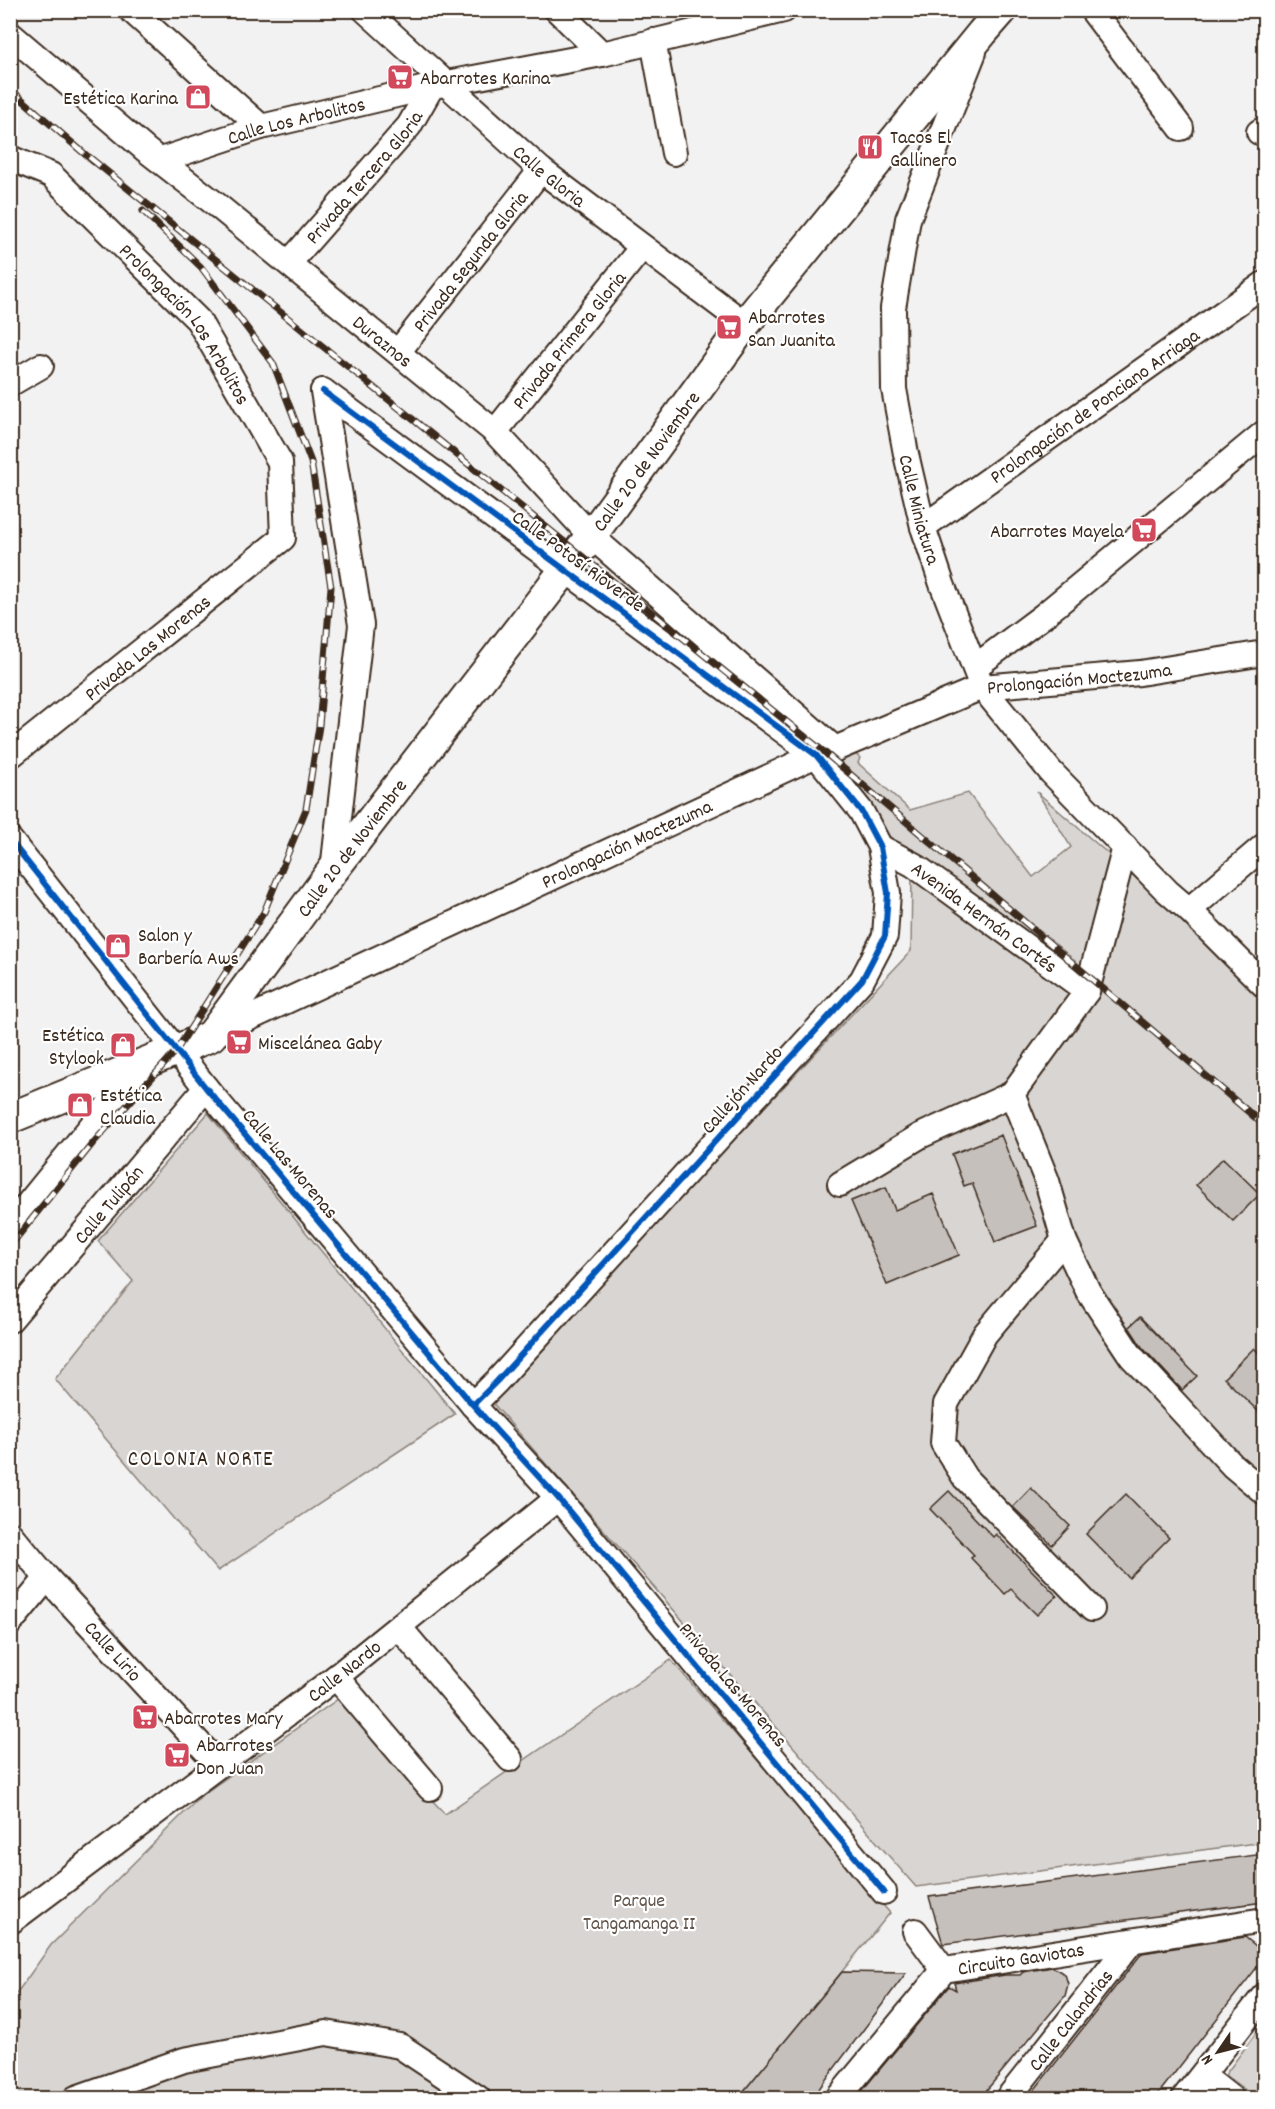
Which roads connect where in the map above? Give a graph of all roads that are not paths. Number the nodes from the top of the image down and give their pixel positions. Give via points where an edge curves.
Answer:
1 (131, 10) edge
2 (365, 10) edge
3 (556, 10) edge
4 (1002, 10) edge
5 (1092, 10) edge
6 (781, 11) edge
7 (982, 33) junction
8 (10, 34) edge
9 (653, 41) junction
10 (602, 54) junction
11 (440, 85) junction
12 (261, 127) junction
13 (1181, 128) dead end
14 (674, 153) dead end
15 (10, 158) edge
16 (161, 160) junction
17 (541, 170) junction
18 (642, 247) junction
19 (289, 263) junction
20 (1264, 284) edge
21 (745, 324) junction
22 (398, 352) junction
23 (41, 366) dead end
24 (10, 384) edge
25 (495, 432) junction
26 (1264, 433) edge
27 (923, 527) junction
28 (591, 536) junction
29 (283, 538) joint
30 (565, 571) junction
31 (1264, 653) edge
32 (979, 677) junction
33 (825, 752) junction
34 (10, 756) edge
35 (1264, 846) edge
36 (880, 847) junction
37 (1125, 847) junction
38 (15, 856) edge
39 (333, 870) junction
40 (1189, 910) junction
41 (1264, 985) edge
42 (1087, 991) junction
43 (211, 1036) junction
44 (176, 1050) junction
45 (141, 1065) junction
46 (206, 1088) junction
47 (1012, 1094) junction
48 (10, 1118) edge
49 (840, 1184) dead end
50 (10, 1226) edge
51 (1064, 1240) junction
52 (10, 1320) edge
53 (473, 1405) junction
54 (1264, 1492) edge
55 (558, 1498) junction
56 (10, 1534) edge
57 (47, 1578) junction
58 (1092, 1609) dead end
59 (10, 1623) edge
60 (399, 1627) junction
61 (336, 1677) junction
62 (510, 1759) dead end
63 (219, 1766) junction
64 (430, 1788) dead end
65 (884, 1892) dead end
66 (1264, 1920) edge
67 (10, 1922) edge
68 (915, 1930) dead end
69 (1132, 1941) junction
70 (944, 1970) junction
71 (1264, 1996) edge
72 (1203, 2076) junction
73 (76, 2098) edge
74 (478, 2098) edge
75 (838, 2098) edge
76 (1008, 2098) edge
77 (1185, 2098) edge
78 (1231, 2098) edge

1 - 12 street
2 - 11 street, Calle Gloria
3 - 10 street
4 - 7 main road, Calle 20 de Noviembre
5 - 13 street
6 - 9 street, Calle Los Arbolitos
7 - 21 main road, Calle 20 de Noviembre
7 - 27 street, Calle Miniatura via 908,219 893,308 894,389
8 - 16 street, Duraznos
9 - 10 street, Calle Los Arbolitos
9 - 14 street
10 - 11 street, Calle Los Arbolitos
11 - 12 street, Calle Los Arbolitos
11 - 17 street, Calle Gloria
11 - 19 street, Privada Tercera Gloria via 410,126
12 - 16 street, Calle Los Arbolitos
15 - 29 street, Prolongación Los Arbolitos via 51,175 198,320 280,462
16 - 19 street, Duraznos
17 - 18 street, Calle Gloria
17 - 22 street, Privada Segunda Gloria
18 - 21 street, Calle Gloria
18 - 25 street, Privada Primera Gloria
19 - 22 street, Duraznos
20 - 27 street, Prolongación de Ponciano Arriaga
21 - 28 main road, Calle 20 de Noviembre
22 - 25 street, Duraznos
23 - 24 street
25 - 28 street, Duraznos
26 - 32 street via 1052,609
27 - 32 street, Calle Miniatura
28 - 30 main road, Calle 20 de Noviembre
28 - 33 street, Calle Potosí Rioverde
29 - 34 street, Privada Las Morenas
30 - 33 street, Calle Potosí Rioverde
30 - 39 main road, Calle 20 de Noviembre
30 - 39 street, Calle Potosí Rioverde via 323,391 361,625
31 - 32 street, Prolongación Moctezuma via 1140,673
32 - 33 street, Prolongación Moctezuma
32 - 37 street, Calle Miniatura via 1051,772
33 - 36 street, Callejón Nardo
33 - 43 street, Prolongación Moctezuma
35 - 40 street
36 - 42 street, Avenida Hernán Cortés via 914,864
36 - 53 street, Callejón Nardo via 888,893 885,936 862,980
37 - 40 street, Calle Miniatura
37 - 42 street
38 - 44 street, Calle Las Morenas
39 - 43 main road, Calle 20 de Noviembre
40 - 41 street, Calle Miniatura
42 - 47 street
43 - 44 main road, Prolongación Moctezuma
44 - 45 main road, Prolongación Moctezuma
44 - 46 street, Calle Las Morenas
45 - 48 main road, Prolongación Moctezuma
45 - 50 street
46 - 52 street, Calle Tulipán
46 - 53 street, Calle Las Morenas
47 - 49 street via 920,1136
47 - 51 street via 1047,1181
51 - 54 street via 1088,1291 1131,1356 1233,1466
51 - 58 street via 985,1334 946,1404 943,1443 965,1478
53 - 55 street, Calle Las Morenas
55 - 60 street, Calle Nardo
55 - 65 street, Privada Las Morenas
56 - 57 street, Calle Lirio
57 - 59 street
57 - 63 street, Calle Lirio
60 - 61 street, Calle Nardo
60 - 62 street
61 - 63 street, Calle Nardo
61 - 64 street
63 - 67 street, Calle Nardo
66 - 69 street, Circuito Gaviotas
68 - 70 street
69 - 70 street, Circuito Gaviotas
69 - 76 street, Calle Calandrias
70 - 75 street, Circuito Gaviotas
71 - 72 street
72 - 77 street
72 - 78 street
73 - 74 street via 184,2060 326,2033 400,2046

